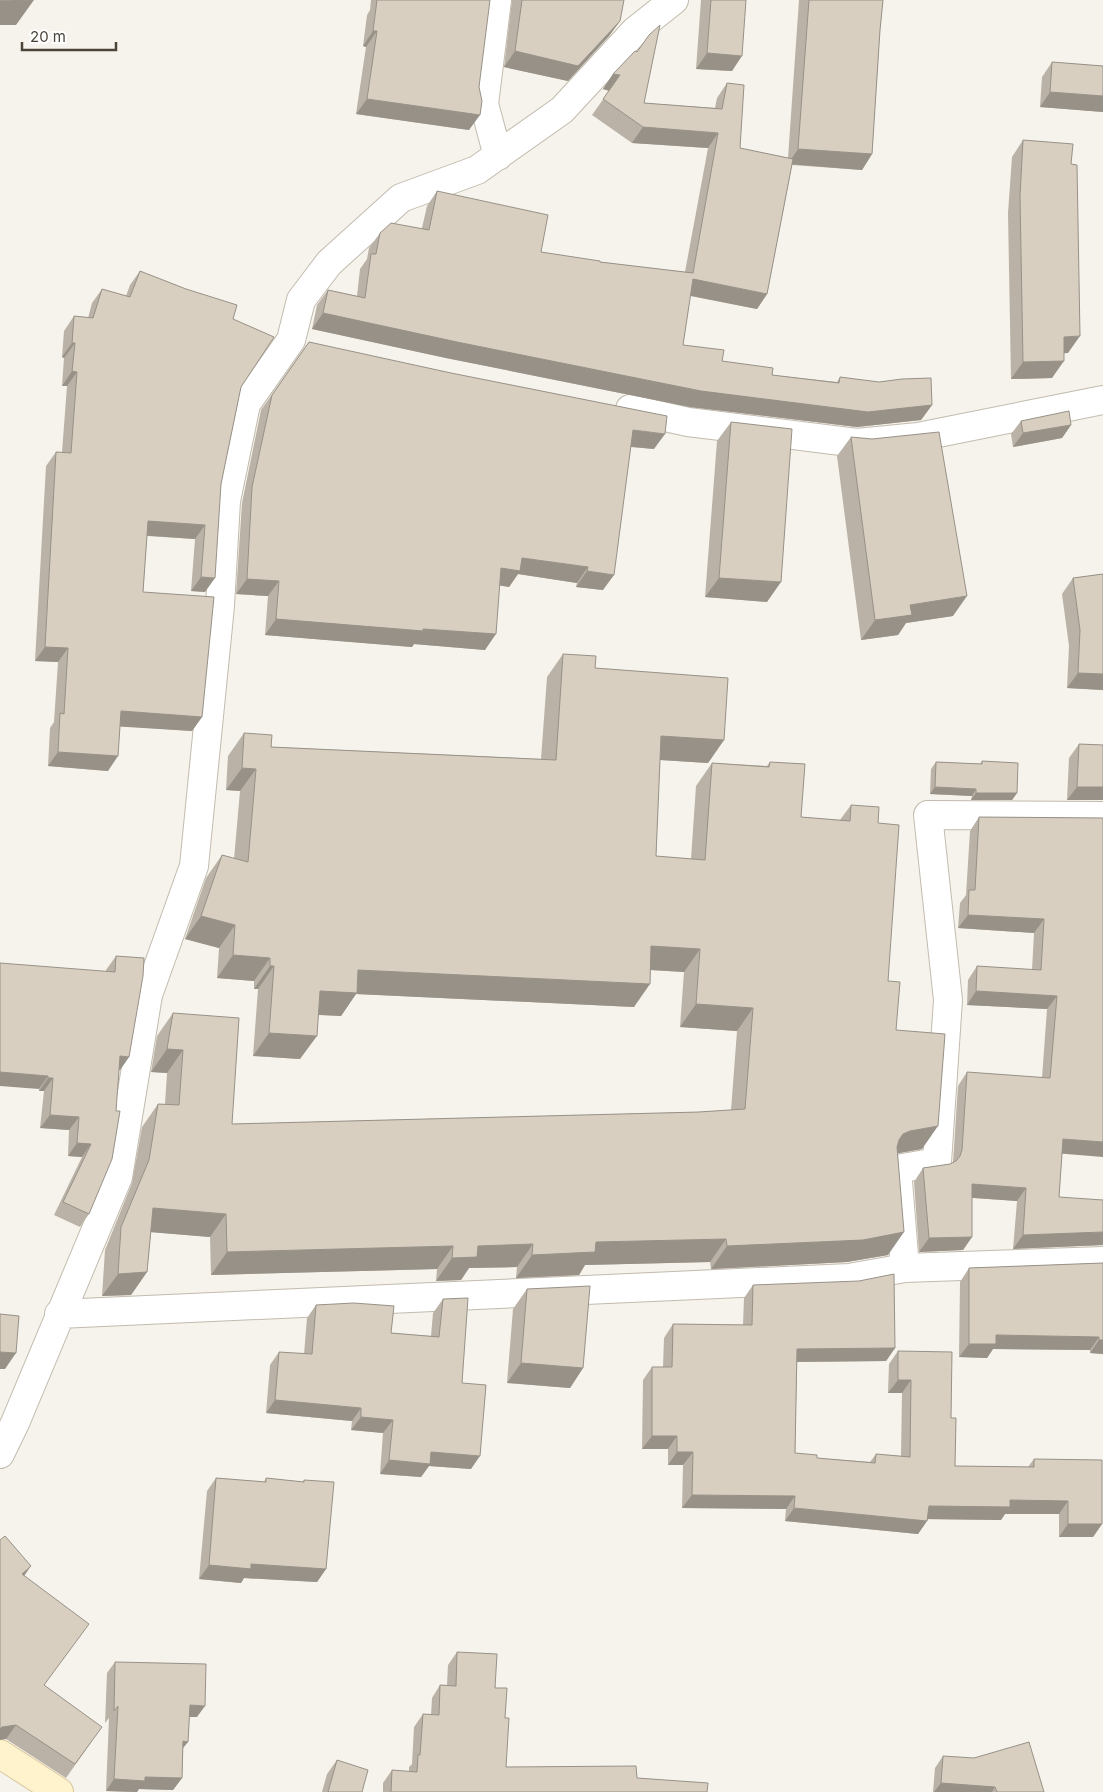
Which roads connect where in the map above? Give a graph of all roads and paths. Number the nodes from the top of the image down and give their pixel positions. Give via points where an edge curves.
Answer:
1 (497, 0) edge
2 (674, 0) edge
3 (498, 156) junction
4 (291, 340) junction
5 (320, 346) edge
6 (1103, 400) edge
7 (606, 404) edge
8 (1103, 816) edge
9 (1103, 1261) edge
10 (906, 1268) junction
11 (60, 1314) junction
12 (0, 1454) edge
13 (0, 1754) edge
14 (59, 1792) edge

1 - 3 street via 484,104
2 - 3 street via 635,31 562,110
3 - 4 street via 477,170 401,198 330,264 301,300
4 - 5 street
4 - 11 street via 246,404 226,501 220,606 194,866 148,995 118,1177
6 - 7 street via 918,436 857,443 688,422
8 - 10 street via 928,815 948,1000 937,1162 897,1169
9 - 10 street
10 - 11 street via 849,1278
11 - 12 street
13 - 14 street

